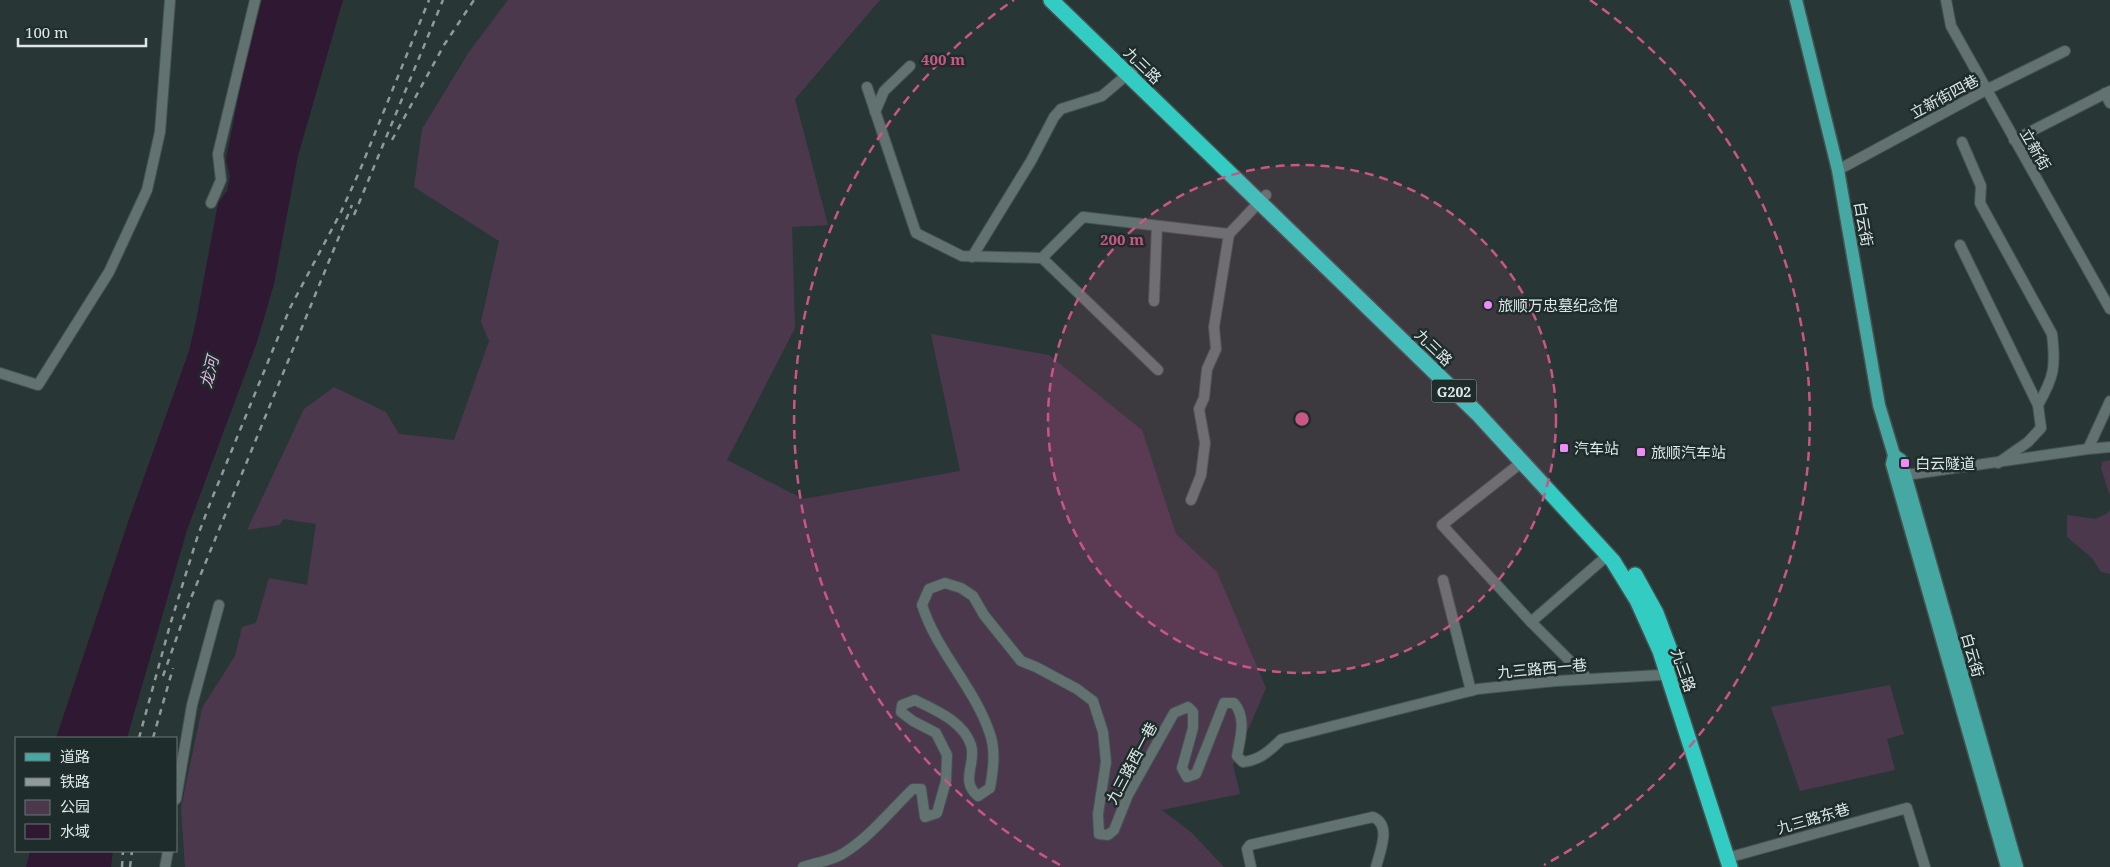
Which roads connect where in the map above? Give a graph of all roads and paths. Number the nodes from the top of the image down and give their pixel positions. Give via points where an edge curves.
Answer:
1 (170, 0) edge
2 (256, 0) edge
3 (1051, 0) edge
4 (1065, 0) edge
5 (1796, 0) edge
6 (1946, 0) edge
7 (2065, 51) dead end
8 (910, 66) dead end
9 (1131, 71) junction
10 (867, 87) dead end
11 (1986, 90) junction
12 (2108, 96) edge
13 (876, 112) junction
14 (2014, 140) junction
15 (1962, 142) dead end
16 (1838, 170) junction
17 (1262, 198) junction
18 (211, 203) dead end
19 (1158, 226) junction
20 (1229, 234) junction
21 (1960, 245) dead end
22 (972, 258) junction
23 (1042, 258) junction
24 (1154, 301) dead end
25 (2110, 309) edge
26 (1158, 370) dead end
27 (0, 373) edge
28 (2110, 400) edge
29 (2038, 405) junction
30 (2110, 447) edge
31 (2088, 449) junction
32 (1522, 462) junction
33 (1998, 463) junction
34 (1900, 476) junction
35 (1191, 500) dead end
36 (1608, 555) junction
37 (1443, 580) dead end
38 (219, 605) dead end
39 (1531, 622) junction
40 (1673, 674) junction
41 (1588, 679) junction
42 (1471, 691) junction
43 (178, 787) edge
44 (168, 852) edge
45 (1734, 862) edge
46 (166, 867) edge
47 (803, 867) edge
48 (1251, 867) edge
49 (1376, 867) edge
50 (1925, 867) edge
51 (2007, 867) edge
52 (2017, 867) edge

1 - 27 street via 160,132 147,190 109,272 38,384
2 - 18 street via 218,154 221,180
3 - 9 highway, 九三路 / G202
4 - 9 highway, 九三路 / G202
5 - 16 main road, 白云街
6 - 11 street, 立新街 via 1951,26
7 - 11 street, 立新街四巷
8 - 13 street via 884,91
9 - 17 highway, 九三路 / G202
9 - 22 street via 1102,96 1070,105 1054,117
10 - 13 street
11 - 14 street, 立新街
11 - 16 street, 立新街四巷
12 - 14 street
13 - 22 street via 916,233
14 - 25 street, 立新街
15 - 29 street via 1981,186 1980,203 2052,334 2055,357 2051,383
16 - 34 main road, 白云街 via 1879,405 1894,455 1901,460
17 - 20 street
17 - 32 highway, 九三路 / G202 via 1478,413
17 - 40 highway, 九三路 / G202 via 1480,403 1615,548 1656,612
19 - 20 street
19 - 23 street via 1083,217
19 - 24 street
20 - 35 street via 1214,327 1216,349 1207,369 1204,398 1199,409 1204,443 1201,475
21 - 29 street
22 - 23 street
23 - 26 street
28 - 31 street
29 - 33 street via 2041,428 2028,442
30 - 31 street
31 - 33 street
32 - 36 highway, 九三路 / G202
32 - 39 street via 1442,525
33 - 34 street
34 - 51 main road, 白云街
34 - 52 main road, 白云街
36 - 39 street
36 - 40 highway, 九三路 / G202 via 1637,600
37 - 42 street
38 - 43 street via 192,705
39 - 41 street
40 - 41 street, 九三路西一巷
40 - 45 highway, 九三路 / G202
41 - 42 street, 九三路西一巷
42 - 47 street, 九三路西一巷 via 1282,739 1265,755 1255,761 1244,762 1237,756 1242,730 1240,710 1234,702 1224,702 1196,774 1187,777 1182,768 1193,728 1193,712 1188,707 1174,713 1128,795 1114,830 1108,835 1099,834 1098,814 1106,762 1103,732 1093,701 1077,689 1021,661 984,615 974,596 945,583 929,589 922,605 927,622 979,707 991,736 994,765 990,788 978,796 970,790 972,746 961,729 943,714 914,700 902,704 901,712 936,733 947,755 946,781 938,813 925,817 921,790 913,789 845,853
44 - 46 street
45 - 50 street, 九三路东巷 via 1907,808
48 - 49 street via 1247,849 1250,845 1373,817 1383,825

